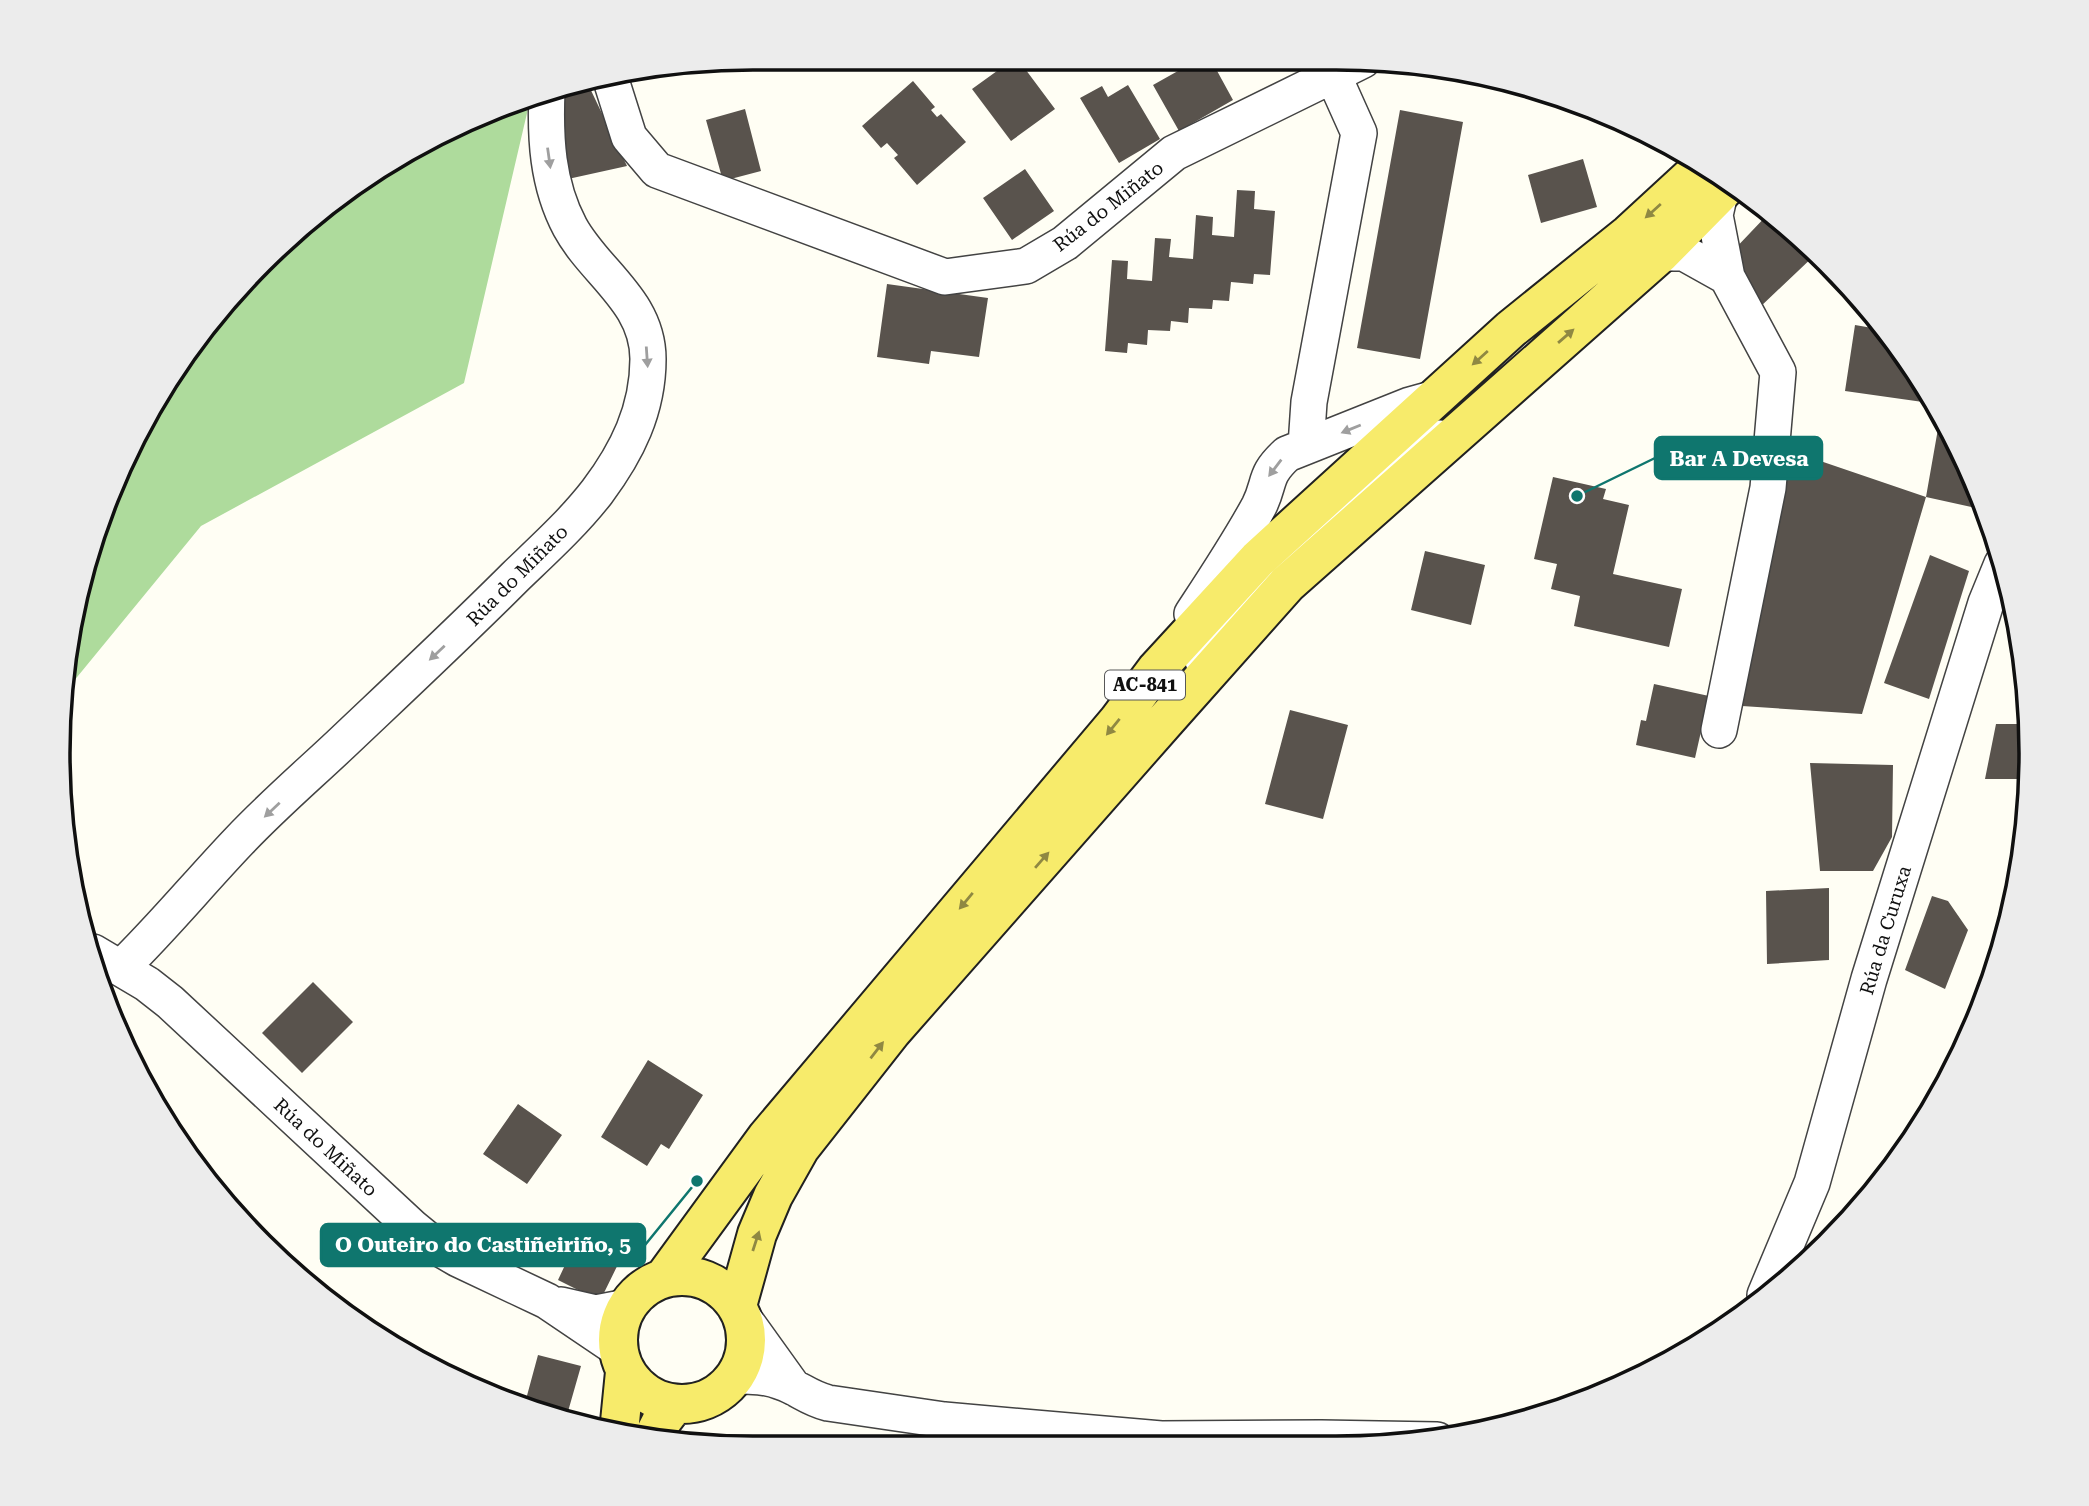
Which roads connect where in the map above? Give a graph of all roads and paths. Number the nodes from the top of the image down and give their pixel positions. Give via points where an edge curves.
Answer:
1 (1344, 70) edge
2 (1348, 70) edge
3 (612, 85) edge
4 (547, 102) edge
5 (1713, 184) edge
6 (1715, 185) edge
7 (1717, 187) edge
8 (1661, 253) junction
9 (1727, 277) junction
10 (1437, 397) junction
11 (1463, 427) junction
12 (1306, 446) junction
13 (1357, 482) junction
14 (1261, 503) junction
15 (1295, 540) junction
16 (1997, 579) edge
17 (1156, 670) junction
18 (1166, 720) junction
19 (1719, 730) dead end
20 (103, 960) edge
21 (664, 1278) junction
22 (1772, 1279) edge
23 (547, 1301) junction
24 (627, 1307) junction
25 (739, 1311) junction
26 (622, 1361) junction
27 (736, 1376) junction
28 (793, 1387) junction
29 (674, 1405) junction
30 (619, 1423) edge
31 (658, 1429) edge
32 (1128, 1436) edge

1 - 3 street, Rúa do Miñato via 1174,153 1065,243 1026,267 946,276 657,170 629,137
2 - 12 street, Rúa do Miñato via 1359,133 1309,402
4 -> 20 street, Rúa do Miñato via 550,164 558,200 581,244 628,299 643,330 648,380 634,432 596,493 565,528 240,840
5 -> 10 main road, AC-841 via 1629,234 1511,329
6 - 8 main road, AC-841
7 - 9 street via 1715,215
8 - 9 street via 1685,253
11 -> 8 main road, AC-841
9 - 19 street via 1778,372 1768,488
10 -> 12 street
10 - 13 main road, AC-841
11 - 13 street
11 - 18 main road, AC-841 via 1287,584
12 - 13 street via 1343,463
12 -> 14 street via 1274,466
13 - 15 main road, AC-841
14 - 15 street via 1275,525
14 - 17 street
15 - 17 main road, AC-841 via 1258,559
15 - 18 street via 1229,619
16 - 22 street, Rúa da Curuxa via 1869,979 1812,1183
17 -> 21 main road, AC-841 via 1118,722 767,1136
25 -> 18 main road, AC-841 via 757,1234 800,1148 892,1031
20 - 23 street, Rúa do Miñato via 170,1002 434,1245
21 - 24 main road, AC-841 via 638,1293
21 - 25 main road via 697,1278 726,1293
23 - 24 street, Rúa do Miñato via 596,1313
23 - 26 street, Rúa do Miñato
24 - 26 main road via 618,1327
25 - 27 main road, AC-841 via 746,1336
25 - 28 street
26 - 29 main road via 638,1388
26 - 30 main road
27 - 28 street via 766,1377
27 - 29 main road via 709,1399
28 - 32 street via 828,1403 931,1418
29 - 31 main road

